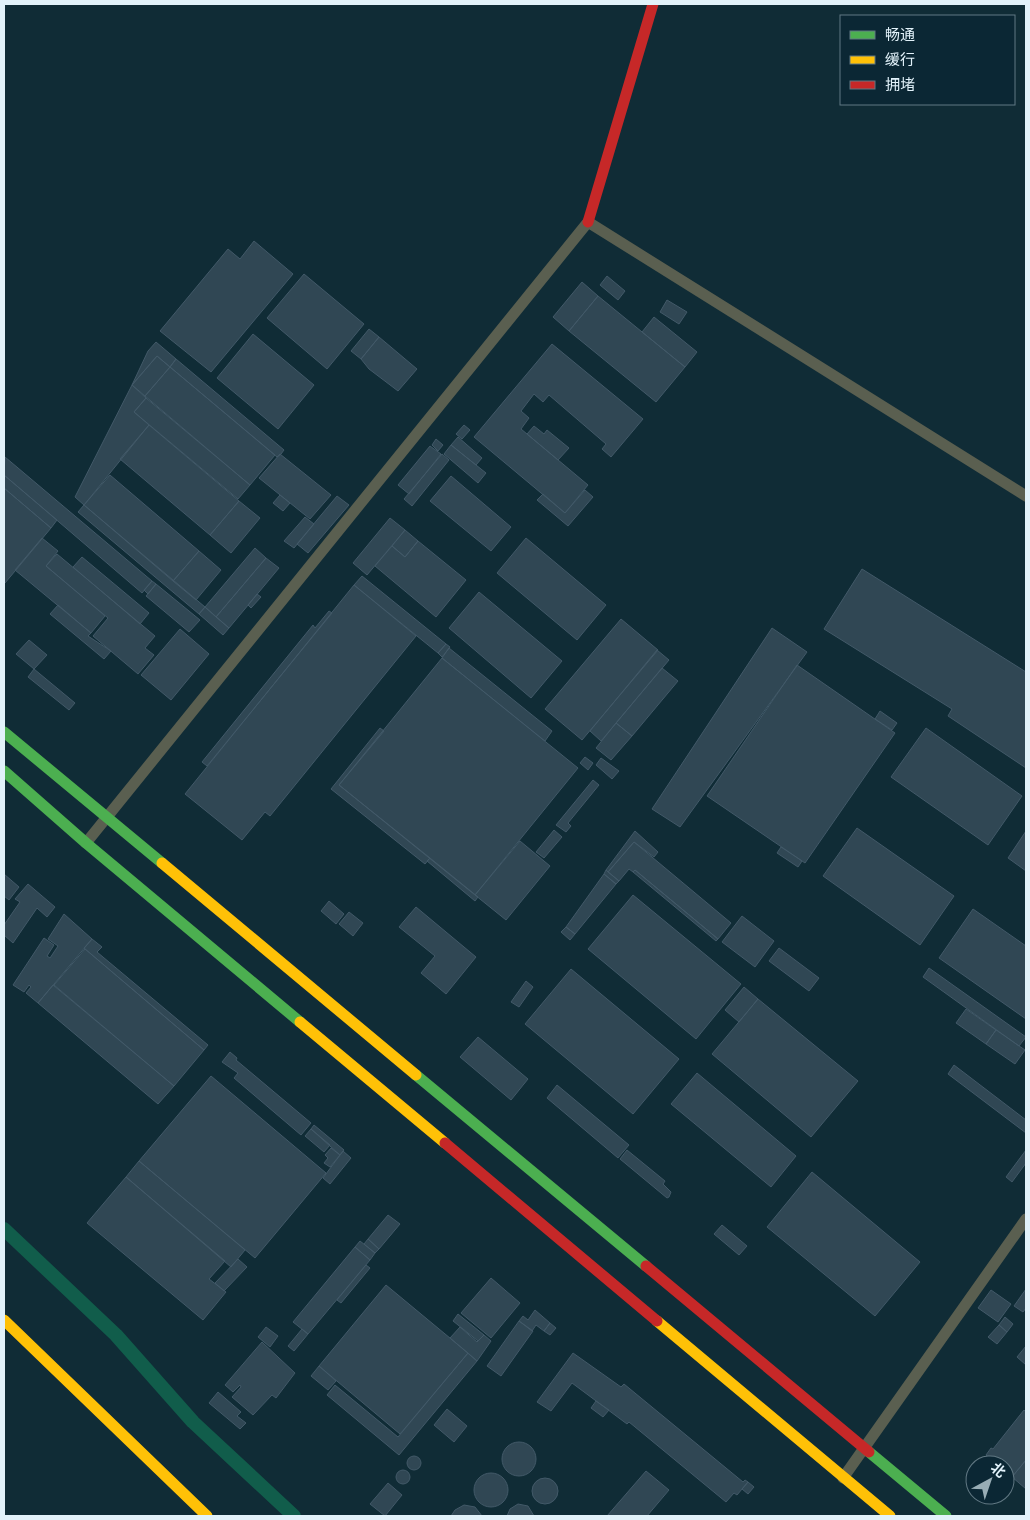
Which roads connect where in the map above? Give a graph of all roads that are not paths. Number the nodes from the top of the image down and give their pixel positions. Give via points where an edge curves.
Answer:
1 (653, 4) edge
2 (588, 222) junction
3 (1026, 496) edge
4 (4, 732) edge
5 (4, 771) edge
6 (106, 819) junction
7 (86, 843) junction
8 (1026, 1219) edge
9 (4, 1320) edge
10 (864, 1448) junction
11 (843, 1478) junction
12 (207, 1516) edge
13 (890, 1516) edge
14 (946, 1516) edge

1 - 2 street
2 - 3 street
2 - 6 street
4 - 6 street
5 - 7 street
6 - 7 street
6 - 10 street
7 - 11 street
8 - 10 street
9 - 12 street
10 - 11 street
10 - 14 street
11 - 13 street

